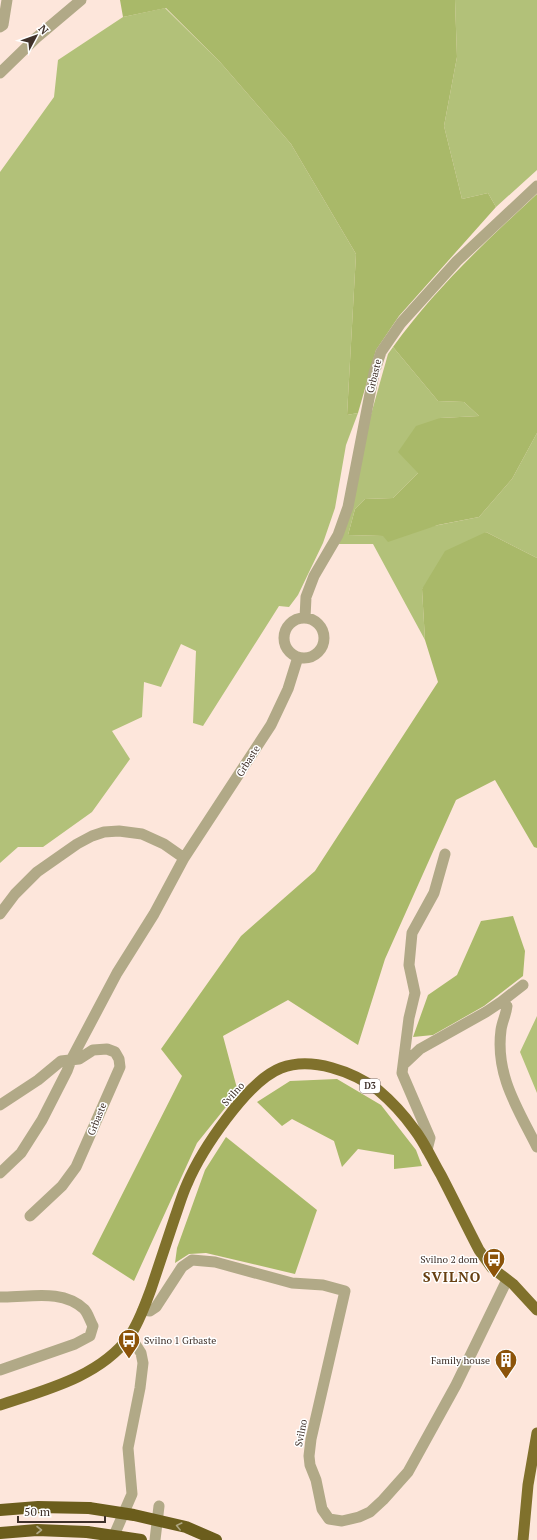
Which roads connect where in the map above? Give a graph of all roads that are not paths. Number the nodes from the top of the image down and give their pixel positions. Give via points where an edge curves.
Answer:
1 (7, 0) edge
2 (81, 0) edge
3 (0, 28) edge
4 (0, 73) edge
5 (537, 186) edge
6 (305, 618) junction
7 (298, 657) junction
8 (445, 854) dead end
9 (184, 858) junction
10 (0, 914) edge
11 (522, 985) dead end
12 (501, 1002) junction
13 (71, 1060) junction
14 (403, 1065) junction
15 (0, 1105) edge
16 (537, 1147) edge
17 (427, 1150) junction
18 (0, 1173) edge
19 (30, 1216) dead end
20 (507, 1280) junction
21 (0, 1297) edge
22 (143, 1310) junction
23 (537, 1310) edge
24 (130, 1336) junction
25 (0, 1370) edge
26 (0, 1406) edge
27 (537, 1432) edge
28 (159, 1506) dead end
29 (0, 1510) edge
30 (0, 1533) edge
31 (112, 1540) edge
32 (141, 1540) edge
33 (155, 1540) edge
34 (216, 1540) edge
35 (523, 1540) edge

1 - 3 street
2 - 4 street
5 - 6 street, Grbaste via 458,261 400,324 381,352 374,374 348,507 338,534 314,576 306,597
6 - 7 street via 293,621 288,626 284,638 288,650
6 - 7 street via 312,619 322,628 324,642 318,653 312,657
7 - 9 street, Grbaste via 288,689 271,724
8 - 14 street, Svilno via 434,892 412,933 409,965 415,993
9 - 10 street via 164,844 142,834 119,831 98,834 77,844 37,872
9 - 13 street, Grbaste via 154,914 117,972
11 - 12 street
12 - 14 street via 420,1049
12 - 16 street via 507,1006 500,1042 500,1059 505,1082
13 - 15 street, Grbaste via 61,1061
13 - 18 street, Grbaste via 42,1120 21,1153
13 - 19 street, Grbaste via 79,1059 93,1050 107,1049 115,1052 120,1068 76,1167 62,1186
14 - 17 street, Svilno via 402,1073 430,1138
17 - 20 main road, Svilno / D3 via 479,1250 492,1268
17 - 22 main road, Svilno / D3 via 398,1109 377,1090 353,1076 334,1068 304,1063 282,1067 273,1072 251,1090 205,1149 186,1185
20 - 22 street, Svilno via 456,1385 408,1472 370,1512 342,1521 329,1519 322,1509 309,1456 345,1291 323,1285 292,1283 215,1262 192,1260 182,1267 156,1307 150,1311
20 - 23 main road, Svilno / D3
21 - 25 street via 52,1295 73,1302 85,1310 93,1326 90,1336 75,1344
22 - 24 main road, Svilno / D3
24 - 26 main road, Svilno / D3 via 112,1356 89,1371 68,1382
24 - 31 street via 141,1353 142,1363 140,1388 128,1448 132,1494
27 - 35 main road via 528,1485
28 - 33 street
34 -> 29 highway, bridge via 186,1527 89,1508 38,1507
30 -> 32 highway, bridge via 37,1530 87,1532

